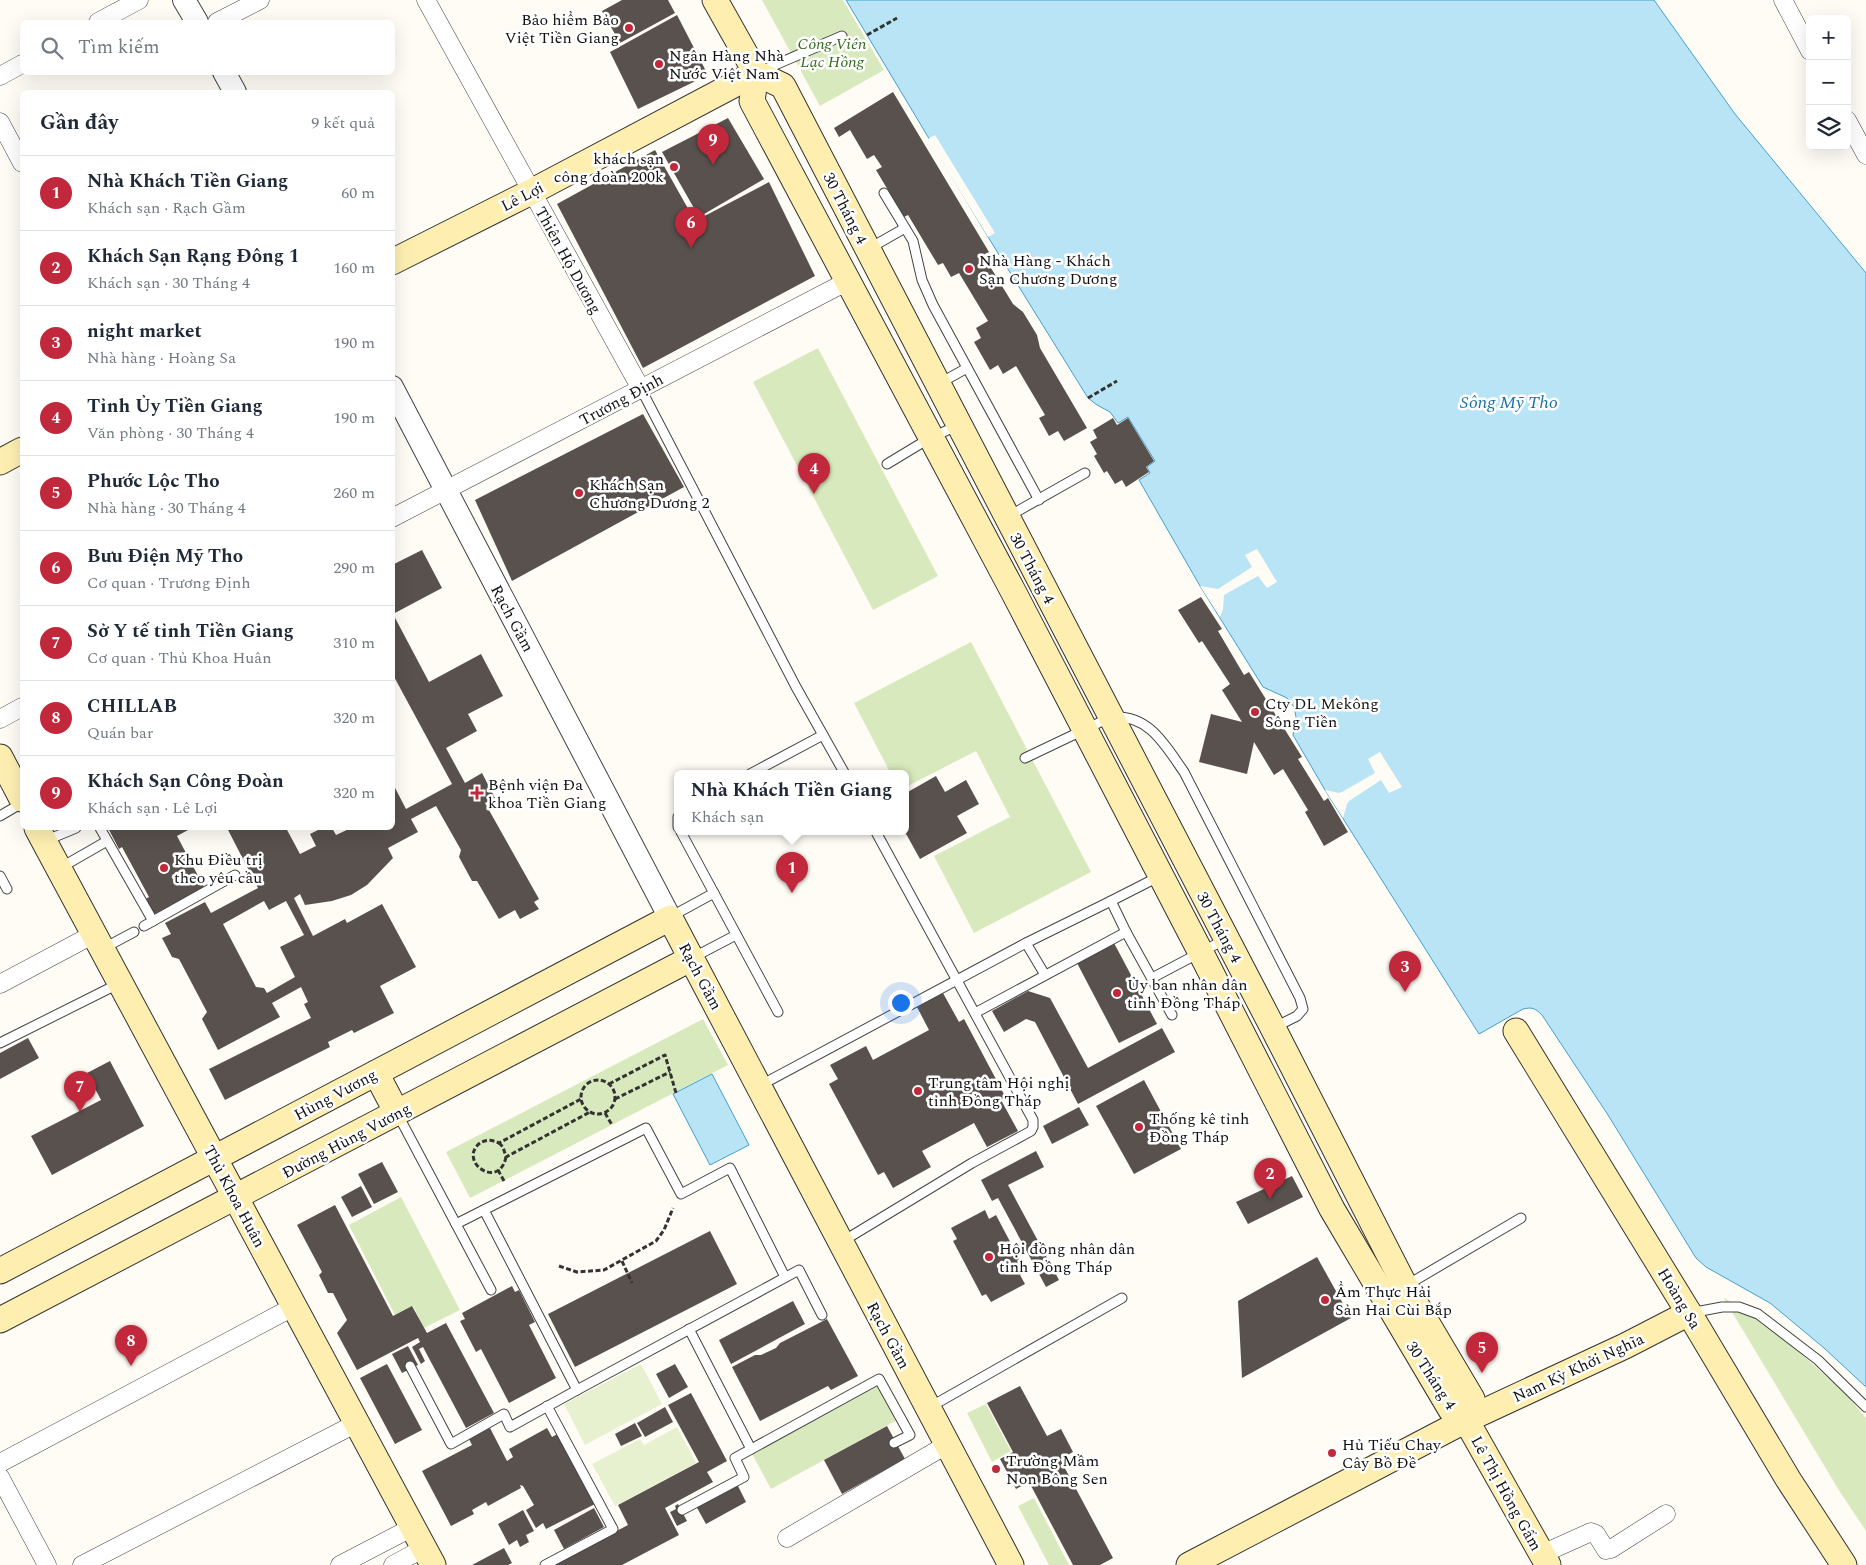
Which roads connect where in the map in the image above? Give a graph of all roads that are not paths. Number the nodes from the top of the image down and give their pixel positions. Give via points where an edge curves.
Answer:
1 (139, 0) edge
2 (184, 0) edge
3 (260, 0) edge
4 (426, 0) edge
5 (715, 0) edge
6 (1783, 0) edge
7 (102, 20) edge
8 (195, 20) edge
9 (221, 20) edge
10 (842, 36) dead end
11 (1806, 43) edge
12 (20, 65) edge
13 (756, 73) junction
14 (226, 75) edge
15 (0, 76) edge
16 (234, 90) edge
17 (0, 122) edge
18 (1851, 127) edge
19 (1866, 155) edge
20 (20, 159) edge
21 (531, 192) junction
22 (884, 193) dead end
23 (906, 228) junction
24 (872, 257) junction
25 (395, 260) edge
26 (848, 280) junction
27 (967, 368) junction
28 (938, 384) junction
29 (641, 389) junction
30 (395, 393) edge
31 (959, 425) junction
32 (930, 438) junction
33 (20, 451) edge
34 (0, 462) edge
35 (887, 464) dead end
36 (1085, 473) dead end
37 (447, 490) junction
38 (1039, 500) junction
39 (395, 516) edge
40 (1007, 518) junction
41 (1040, 580) junction
42 (1014, 593) junction
43 (20, 709) edge
44 (1111, 717) junction
45 (0, 719) edge
46 (1084, 730) junction
47 (823, 735) junction
48 (0, 757) edge
49 (1025, 758) dead end
50 (757, 770) edge
51 (842, 770) edge
52 (20, 797) edge
53 (20, 802) edge
54 (0, 816) edge
55 (64, 830) edge
56 (101, 830) edge
57 (41, 834) edge
58 (683, 835) edge
59 (878, 835) edge
60 (108, 841) junction
61 (59, 868) junction
62 (235, 875) dead end
63 (0, 876) edge
64 (1161, 876) junction
65 (7, 889) dead end
66 (714, 893) junction
67 (1111, 901) junction
68 (670, 918) junction
69 (153, 921) junction
70 (144, 926) dead end
71 (134, 932) dead end
72 (1126, 932) junction
73 (736, 934) junction
74 (1226, 938) junction
75 (98, 942) junction
76 (1026, 943) junction
77 (1200, 951) junction
78 (692, 958) junction
79 (1045, 975) junction
80 (1152, 978) junction
81 (957, 981) junction
82 (120, 983) junction
83 (0, 984) edge
84 (778, 1012) dead end
85 (975, 1013) junction
86 (1172, 1015) dead end
87 (1273, 1028) junction
88 (1516, 1031) dead end
89 (1246, 1040) junction
90 (0, 1044) edge
91 (376, 1073) junction
92 (758, 1086) junction
93 (397, 1113) junction
94 (214, 1157) junction
95 (1358, 1196) junction
96 (236, 1198) junction
97 (1332, 1209) junction
98 (484, 1210) junction
99 (1521, 1218) dead end
100 (456, 1224) junction
101 (841, 1242) junction
102 (0, 1271) edge
103 (785, 1277) junction
104 (1405, 1286) junction
105 (490, 1290) dead end
106 (1122, 1298) dead end
107 (294, 1307) junction
108 (1689, 1313) junction
109 (822, 1315) dead end
110 (0, 1320) edge
111 (689, 1329) junction
112 (410, 1366) dead end
113 (577, 1390) junction
114 (547, 1406) junction
115 (1866, 1407) edge
116 (928, 1409) junction
117 (1466, 1420) junction
118 (357, 1423) junction
119 (894, 1444) dead end
120 (948, 1444) junction
121 (751, 1449) junction
122 (0, 1463) edge
123 (0, 1477) edge
124 (682, 1510) dead end
125 (1666, 1514) dead end
126 (787, 1538) dead end
127 (423, 1547) edge
128 (1545, 1560) edge
129 (46, 1565) edge
130 (82, 1565) edge
131 (340, 1565) edge
132 (392, 1565) edge
133 (545, 1565) edge
134 (1011, 1565) edge
135 (1189, 1565) edge
136 (1844, 1565) edge

1 - 7 street
2 - 8 street
3 - 9 street
4 - 21 street, Thiên Hộ Dương
5 - 13 main road
6 - 11 street
10 - 13 lane
12 - 15 street
13 - 21 main road, Lê Lợi
13 - 24 main road, 30 Tháng 4 via 784,86
13 - 26 main road, 30 Tháng 4 via 752,101
14 - 16 street
17 - 20 street
18 - 19 street
21 - 25 main road, Lê Lợi
21 - 29 street, Thiên Hộ Dương
22 - 23 lane
23 - 24 lane
23 - 27 lane via 913,241 922,280
24 - 26 main road
24 - 28 main road, 30 Tháng 4
26 - 29 street, Trương Định
26 - 32 main road, 30 Tháng 4
27 - 28 lane
27 - 38 lane
28 - 31 main road, 30 Tháng 4
29 - 37 street, Trương Định
29 - 47 lane
30 - 37 street, Rạch Gầm
31 - 32 lane
31 - 40 main road, 30 Tháng 4
32 - 35 lane
32 - 42 main road, 30 Tháng 4
33 - 34 main road
36 - 38 lane
37 - 39 street, Trương Định
37 - 68 street, Rạch Gầm
38 - 40 lane
40 - 41 main road, 30 Tháng 4
41 - 42 street
41 - 44 main road, 30 Tháng 4
42 - 46 main road, 30 Tháng 4
43 - 45 street
44 - 46 lane
44 - 74 main road, 30 Tháng 4
44 - 87 lane via 1125,716 1140,721 1161,738 1184,772 1300,998 1303,1009 1297,1016
46 - 49 lane
46 - 64 main road, 30 Tháng 4
47 - 50 lane
47 - 51 lane
48 - 52 main road
53 - 54 lane
55 - 57 lane
56 - 60 lane
57 - 61 main road, Thủ Khoa Huân
58 - 66 lane
59 - 81 lane
60 - 61 lane
60 - 69 lane
61 - 75 main road, Thủ Khoa Huân
62 - 69 lane
63 - 65 lane
64 - 67 lane
64 - 77 main road, 30 Tháng 4
66 - 68 lane
66 - 73 lane
67 - 72 lane
67 - 76 lane
68 - 78 main road, Rạch Gầm
68 - 91 main road, Hùng Vương
69 - 70 lane
71 - 75 lane
72 - 79 lane
72 - 80 lane
73 - 78 lane
73 - 84 lane
74 - 77 lane
74 - 87 main road, 30 Tháng 4
75 - 82 main road, Thủ Khoa Huân
75 - 83 street
76 - 79 lane
76 - 81 lane
77 - 80 lane
77 - 89 main road, 30 Tháng 4
78 - 92 main road, Rạch Gầm
78 - 93 main road, Đường Hùng Vương
79 - 85 lane
80 - 86 lane
81 - 85 lane
81 - 92 lane
82 - 90 lane
82 - 94 main road, Thủ Khoa Huân
85 - 101 lane via 1032,1120 1031,1131
87 - 89 main road
87 - 95 main road, 30 Tháng 4
88 - 108 main road, Hoàng Sa
89 - 97 main road, 30 Tháng 4
91 - 93 main road
91 - 94 main road, Hùng Vương
92 - 101 main road, Rạch Gầm
93 - 96 main road, Đường Hùng Vương
93 - 100 lane
94 - 96 main road, Thủ Khoa Huân
94 - 102 main road, Hùng Vương
95 - 97 street
95 - 104 main road, 30 Tháng 4
96 - 107 main road, Thủ Khoa Huân
96 - 110 main road, Đường Hùng Vương
97 - 117 main road, 30 Tháng 4 via 1451,1410
98 - 100 lane
98 - 103 lane via 646,1128 681,1194 730,1168
98 - 113 lane
99 - 104 lane
100 - 105 lane
101 - 116 main road, Rạch Gầm
103 - 109 lane via 799,1270
103 - 111 lane
104 - 117 main road, 30 Tháng 4 via 1472,1399
106 - 116 lane
107 - 118 main road, Thủ Khoa Huân
107 - 122 street
108 - 115 lane via 1739,1307 1758,1314 1818,1360
108 - 117 main road, Nam Kỳ Khởi Nghĩa
108 - 136 main road, Hoàng Sa via 1788,1479
111 - 113 lane
111 - 121 lane
112 - 114 lane via 451,1444 504,1414 510,1426
113 - 114 lane
114 - 133 lane via 613,1529
116 - 120 main road, Rạch Gầm
117 - 128 main road, Lê Thị Hồng Gấm
117 - 135 main road, Nam Kỳ Khởi Nghĩa
118 - 127 main road, Thủ Khoa Huân
118 - 130 street
119 - 121 lane via 910,1435 879,1379
120 - 126 street
120 - 134 main road, Rạch Gầm
121 - 124 lane via 735,1458 744,1476
123 - 129 street
125 - 128 street via 1611,1549 1606,1550 1596,1534 1591,1532
127 - 131 street
127 - 132 street

